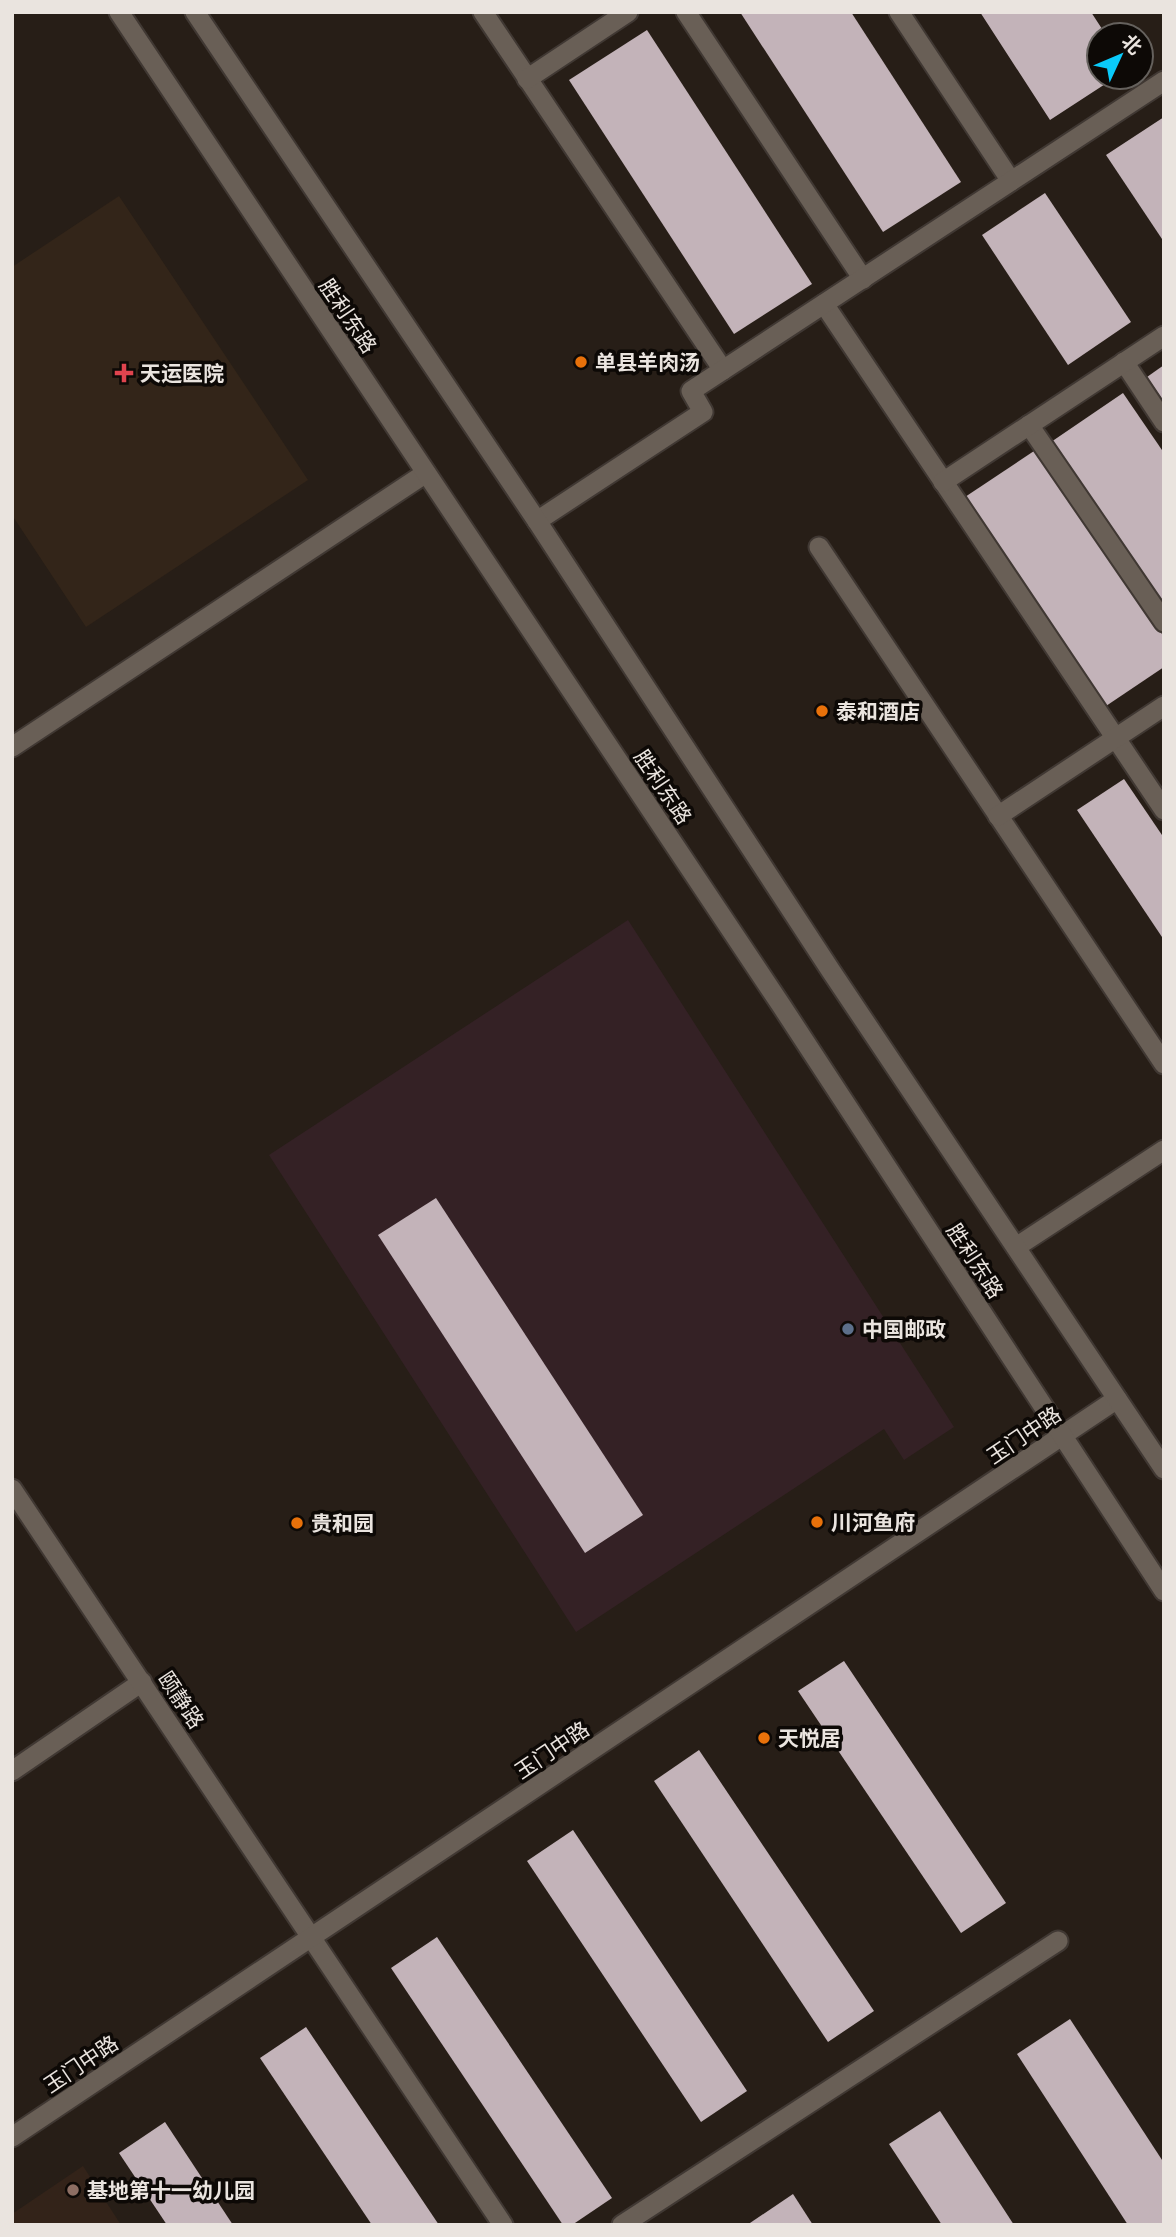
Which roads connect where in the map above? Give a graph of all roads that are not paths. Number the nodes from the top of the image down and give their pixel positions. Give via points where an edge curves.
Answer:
1 (119, 12) edge
2 (195, 12) edge
3 (483, 12) edge
4 (628, 12) edge
5 (686, 12) edge
6 (899, 12) edge
7 (527, 79) junction
8 (1164, 81) edge
9 (1011, 181) junction
10 (863, 279) junction
11 (824, 304) junction
12 (1164, 336) edge
13 (1124, 362) junction
14 (723, 370) junction
15 (1164, 422) edge
16 (1029, 425) junction
17 (426, 473) junction
18 (943, 482) junction
19 (537, 522) junction
20 (819, 547) dead end
21 (1164, 622) edge
22 (1164, 706) edge
23 (1115, 738) junction
24 (12, 747) edge
25 (1164, 810) edge
26 (998, 816) junction
27 (1164, 1064) edge
28 (1164, 1150) edge
29 (1016, 1247) junction
30 (1117, 1399) junction
31 (1062, 1437) junction
32 (1164, 1469) edge
33 (12, 1489) edge
34 (1164, 1591) edge
35 (142, 1682) junction
36 (12, 1771) edge
37 (311, 1938) junction
38 (1058, 1941) dead end
39 (12, 2137) edge
40 (503, 2225) edge
41 (622, 2225) edge

1 - 17 street, 胜利东路
2 - 19 street, 胜利东路
3 - 7 street
4 - 7 street
5 - 10 street
6 - 9 street
7 - 14 street
8 - 9 street
9 - 10 street
10 - 11 street
11 - 14 street
11 - 18 street
12 - 13 street
13 - 15 street
13 - 16 street
14 - 19 street via 691,391 703,412
16 - 18 street
16 - 21 street
17 - 24 street
17 - 31 street, 胜利东路 via 781,1004
18 - 23 street
19 - 29 street, 胜利东路
20 - 26 street
22 - 23 street
23 - 25 street
23 - 26 street
26 - 27 street
28 - 29 street
29 - 30 street, 胜利东路
30 - 31 street, 玉门中路
30 - 32 street, 胜利东路
31 - 34 street, 胜利东路
31 - 37 street, 玉门中路
33 - 35 street, 颐静路
35 - 36 street
35 - 37 street, 颐静路
37 - 39 street, 玉门中路
37 - 40 street, 颐静路
38 - 41 street

